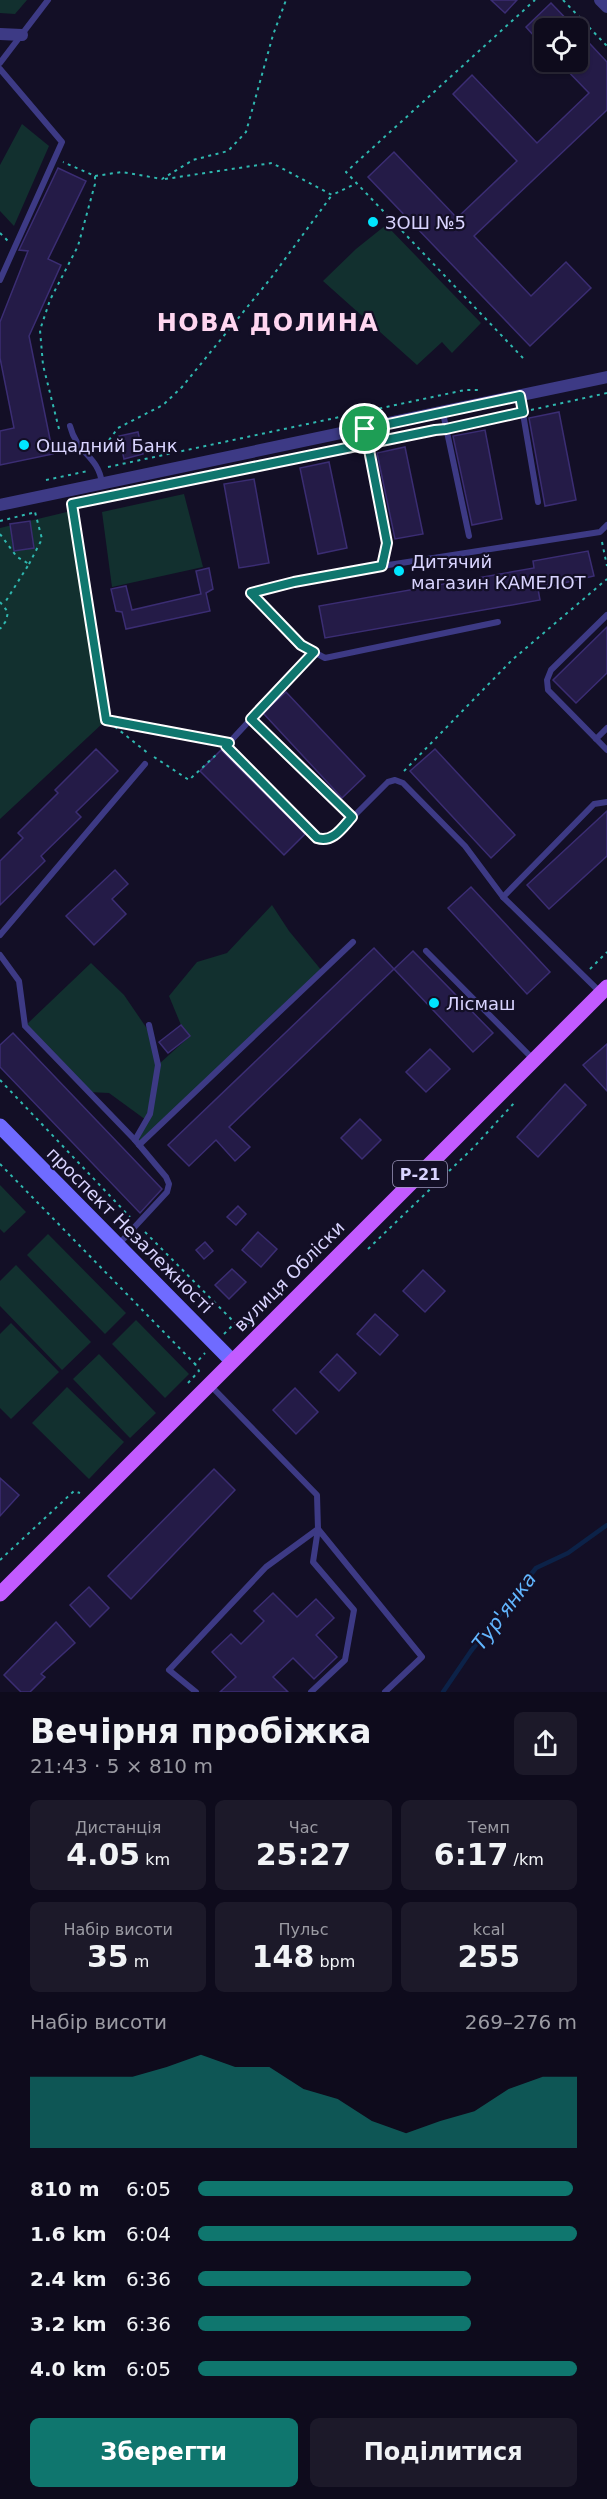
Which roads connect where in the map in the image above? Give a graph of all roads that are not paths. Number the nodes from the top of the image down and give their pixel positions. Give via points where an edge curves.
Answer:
1 (48, 0) edge
2 (600, 0) edge
3 (607, 7) edge
4 (0, 34) edge
5 (22, 35) junction
6 (0, 63) edge
7 (0, 69) edge
8 (0, 280) edge
9 (607, 377) edge
10 (520, 396) junction
11 (442, 413) junction
12 (70, 426) dead end
13 (365, 429) junction
14 (102, 484) junction
15 (538, 502) dead end
16 (0, 505) edge
17 (607, 525) edge
18 (469, 536) dead end
19 (382, 566) junction
20 (607, 615) edge
21 (498, 622) dead end
22 (607, 728) edge
23 (596, 738) junction
24 (607, 750) edge
25 (145, 764) dead end
26 (607, 802) edge
27 (352, 817) junction
28 (503, 897) junction
29 (0, 934) edge
30 (353, 942) dead end
31 (426, 951) dead end
32 (0, 956) edge
33 (604, 990) edge
34 (149, 1025) dead end
35 (534, 1060) junction
36 (0, 1126) edge
37 (137, 1142) junction
38 (117, 1246) junction
39 (232, 1360) junction
40 (210, 1384) junction
41 (318, 1529) junction
42 (0, 1594) edge
43 (196, 1692) edge
44 (311, 1692) edge
45 (385, 1692) edge

1 - 5 lane
2 - 3 street
4 - 5 street
5 - 6 lane
7 - 8 lane via 62,142
9 - 10 street
10 - 11 street
10 - 15 lane
11 - 13 street
11 - 18 lane
12 - 14 lane via 74,440 100,468
13 - 14 street
13 - 19 lane via 387,543
14 - 16 street
17 - 19 lane via 600,532
19 - 21 lane via 251,593 301,645 325,658
20 - 23 lane via 551,670 547,680 548,690
22 - 23 lane
23 - 24 lane
25 - 29 lane
26 - 28 lane via 594,804
27 - 27 lane via 333,837 317,838 226,746 251,719
27 - 28 lane via 388,782 403,783 465,846
28 - 33 lane via 583,975
30 - 37 lane
31 - 35 lane
32 - 37 lane via 19,981 25,1026
33 - 35 main road, вулиця Обліски / Р-21
34 - 37 lane via 158,1065 150,1114
35 - 39 main road, вулиця Обліски / Р-21
36 - 38 main road, проспект Незалежності
37 - 38 lane via 169,1184 167,1192
38 - 39 main road, проспект Незалежності
39 - 40 main road, вулиця Обліски / Р-21
40 - 41 lane via 317,1495
40 - 42 main road, вулиця Обліски / Р-21
41 - 43 lane via 266,1567 169,1670
41 - 44 lane via 313,1562 354,1610 345,1659
41 - 45 lane via 422,1657

